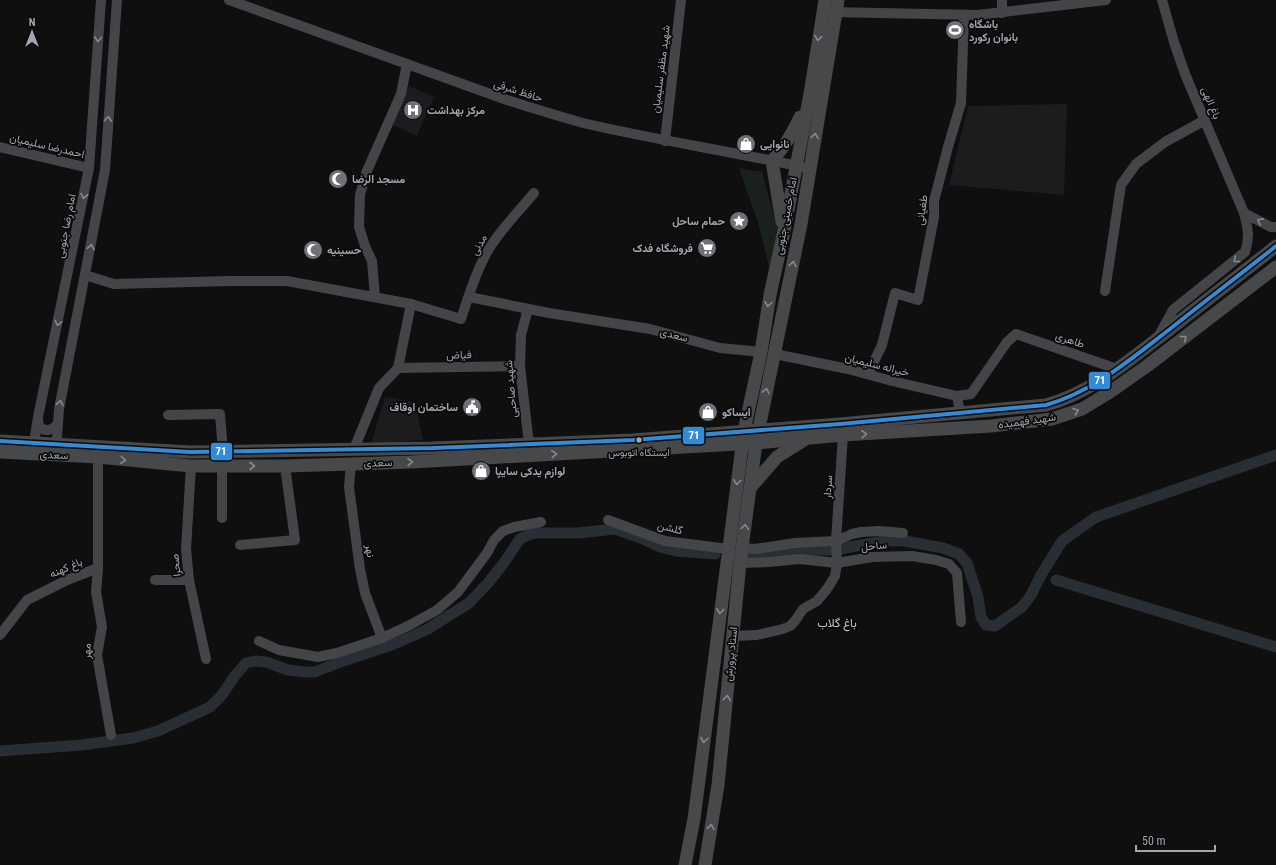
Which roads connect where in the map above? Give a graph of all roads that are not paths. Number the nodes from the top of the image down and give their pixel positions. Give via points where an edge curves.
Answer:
1 (101, 0) edge
2 (117, 0) edge
3 (229, 0) edge
4 (681, 0) edge
5 (1002, 0) edge
6 (1106, 0) edge
7 (1162, 0) edge
8 (824, 6) edge
9 (837, 6) edge
10 (1002, 12) junction
11 (964, 15) junction
12 (407, 64) junction
13 (810, 94) junction
14 (1205, 120) junction
15 (665, 141) junction
16 (0, 147) edge
17 (772, 161) junction
18 (796, 166) junction
19 (90, 168) junction
20 (810, 169) junction
21 (534, 193) dead end
22 (1244, 213) junction
23 (1276, 227) edge
24 (784, 231) junction
25 (1276, 246) edge
26 (1276, 267) edge
27 (86, 275) junction
28 (1105, 291) dead end
29 (375, 297) junction
30 (468, 297) junction
31 (411, 304) junction
32 (528, 309) junction
33 (1156, 339) junction
34 (760, 352) junction
35 (775, 354) junction
36 (520, 366) junction
37 (398, 368) junction
38 (1117, 369) junction
39 (868, 374) junction
40 (957, 396) junction
41 (960, 413) junction
42 (168, 415) dead end
43 (38, 417) junction
44 (58, 424) junction
45 (758, 430) junction
46 (744, 431) junction
47 (844, 435) junction
48 (806, 438) junction
49 (0, 441) edge
50 (756, 443) junction
51 (742, 444) junction
52 (33, 449) junction
53 (354, 449) junction
54 (56, 450) junction
55 (529, 450) junction
56 (0, 452) edge
57 (224, 452) junction
58 (98, 458) junction
59 (350, 464) junction
60 (191, 466) junction
61 (222, 466) junction
62 (285, 466) junction
63 (751, 487) junction
64 (222, 518) dead end
65 (608, 520) dead end
66 (541, 522) dead end
67 (902, 533) dead end
68 (836, 541) junction
69 (240, 545) dead end
70 (742, 548) junction
71 (729, 549) junction
72 (740, 563) junction
73 (837, 563) junction
74 (98, 568) junction
75 (155, 580) dead end
76 (189, 580) junction
77 (961, 622) dead end
78 (0, 635) edge
79 (733, 636) junction
80 (382, 638) junction
81 (259, 641) dead end
82 (206, 659) dead end
83 (111, 735) dead end
84 (698, 783) junction
85 (718, 785) junction
86 (685, 865) edge
87 (705, 865) edge

1 -> 19 street, امام رضا جنوبی
27 -> 2 street via 105,170
3 - 12 street, حافظ شرقی
4 - 15 street, شهید مظفر سلیمیان
5 - 10 street
6 - 10 street
7 - 14 street, باغ الهی via 1174,42
8 - 9 street
8 -> 13 main road, امام خمینی جنوبی
9 - 11 street
20 -> 9 main road, امام خمینی جنوبی
10 - 11 street via 978,16
11 - 39 street, طغیانی via 962,103 934,201 934,217 918,300 895,294 882,345
12 - 15 street, حافظ شرقی via 507,100 582,122
12 - 29 street via 401,94 366,173 360,195 359,227 372,261
13 - 17 main road via 795,129
13 - 18 main road, امام خمینی جنوبی
14 - 22 street, باغ الهی
14 - 28 street via 1165,142 1136,164 1121,185
15 - 17 street, حافظ شرقی
16 - 19 street, احمدرضا سلیمیان
17 - 18 street, حافظ شرقی
17 - 24 main road
18 - 20 street, حافظ شرقی
18 - 24 main road, امام خمینی جنوبی
19 -> 43 street, امام رضا جنوبی
35 -> 20 main road, امام خمینی جنوبی
21 - 30 street, مدنی via 492,244
23 -> 22 street via 1271,227
22 -> 33 street, باغ الهی via 1249,241 1246,252 1173,310
24 -> 34 main road, امام خمینی جنوبی
25 - 33 main road, شهید فهمیده
47 -> 26 main road, شهید فهمیده via 991,426 1052,419 1082,409 1148,366
27 - 29 street via 114,284 287,281
44 -> 27 street
29 - 31 street
30 - 31 street, مدنی via 461,319
30 - 32 street, سعدی
31 - 37 street
32 - 34 street, سعدی via 650,329 720,348
32 - 36 street, شهید صاحبی via 521,335
33 - 38 main road, شهید فهمیده
34 - 46 main road, امام خمینی جنوبی
35 - 39 street, خیراله سلیمیان
45 -> 35 main road, امام خمینی جنوبی
36 - 37 street, فیاض
36 - 55 street, شهید صاحبی
37 - 53 street via 379,388
38 - 40 street, طاهری via 1016,334 1007,342 971,394
38 - 41 main road, شهید فهمیده via 1101,381 1046,405
39 - 40 street, خیراله سلیمیان
40 - 41 street
41 - 45 main road, شهید فهمیده
42 - 57 street via 220,414
43 - 44 street via 39,426 45,430 53,429
43 - 52 street, امام رضا جنوبی
44 - 54 street
45 - 46 main road, سعدی
45 - 50 main road, امام خمینی جنوبی
46 - 51 main road, امام خمینی جنوبی
46 - 55 main road, سعدی
47 - 48 main road, شهید فهمیده
47 - 68 street, سردار
48 - 50 main road, شهید فهمیده
48 - 63 main road via 777,458
49 - 52 main road, سعدی
50 - 51 main road, سعدی
50 - 63 main road, استاد پرورش
55 -> 51 main road, سعدی
51 -> 71 main road, استاد پرورش
52 - 54 main road, سعدی
52 - 56 main road, سعدی
53 - 55 main road, سعدی
53 - 57 main road, سعدی
53 - 59 main road
54 - 57 main road, سعدی
54 - 58 main road, سعدی
59 -> 55 main road, سعدی
58 -> 60 main road, سعدی
58 - 74 street, باغ کهنه
59 - 62 main road, سعدی
59 - 80 street, نهر via 350,487 360,569 365,593
60 - 61 main road, سعدی
60 - 76 street, صحرا via 186,549
61 -> 62 main road, سعدی
61 - 64 street
62 - 69 street via 295,540
70 -> 63 main road, استاد پرورش
65 - 71 street, گلشن via 665,541
66 - 80 street via 503,531 458,592 437,610
67 - 68 street via 861,532
68 - 70 street
68 - 73 street, سردار
70 - 72 main road, استاد پرورش
71 -> 84 main road, استاد پرورش
72 - 73 street, ساحل via 800,559
72 - 79 main road, استاد پرورش
73 - 77 street, ساحل via 872,557 912,556 949,564 957,573
73 - 79 street, سردار via 835,576 828,588 817,601 803,610 790,626 756,635
74 - 78 street, باغ کهنه via 27,600
74 - 83 street, مهر via 96,592 102,627 97,655
75 - 76 street
76 - 82 street, صحرا
85 -> 79 main road, استاد پرورش
80 - 81 street via 318,657 278,650
84 - 85 main road
84 - 86 main road, استاد پرورش
87 -> 85 main road, استاد پرورش

